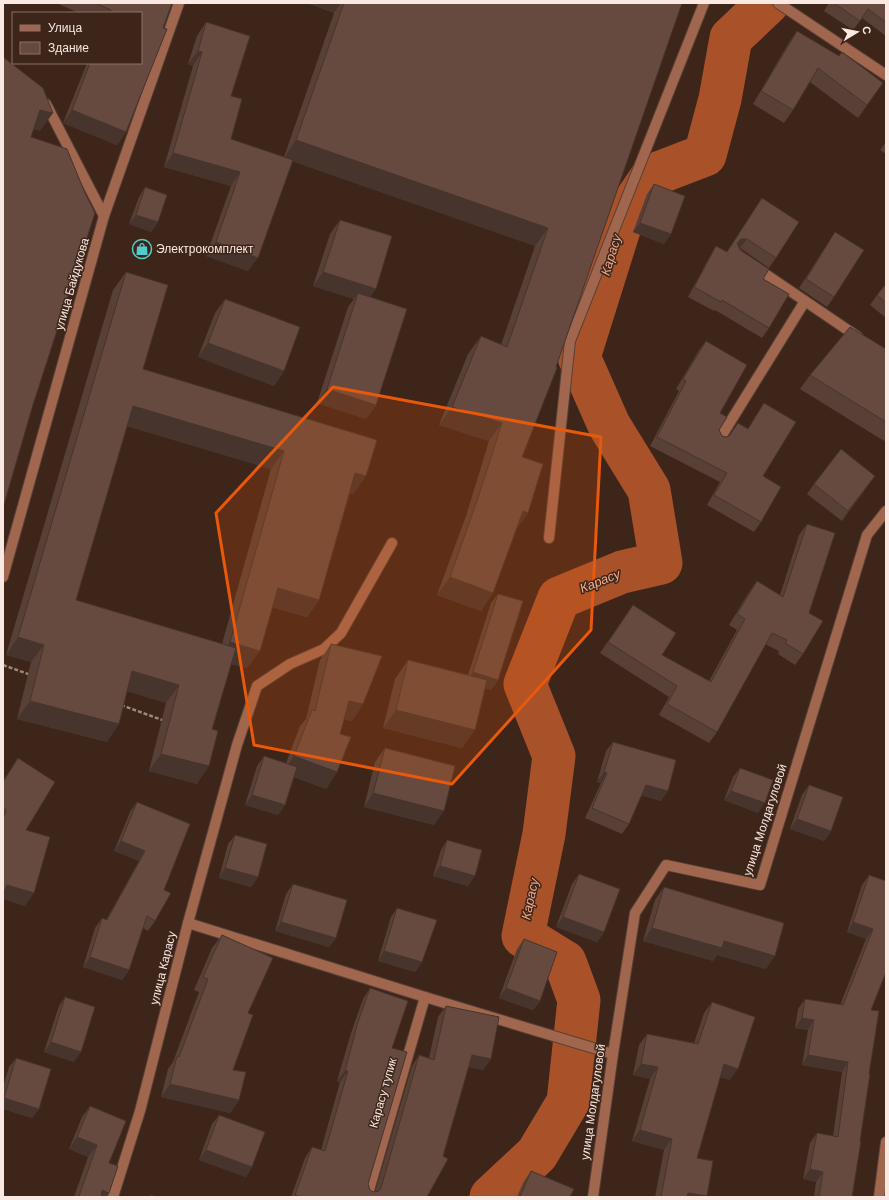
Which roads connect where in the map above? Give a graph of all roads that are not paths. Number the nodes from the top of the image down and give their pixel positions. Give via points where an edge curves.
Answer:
1 (179, 3) edge
2 (704, 3) edge
3 (778, 3) edge
4 (886, 75) edge
5 (41, 95) edge
6 (104, 216) junction
7 (749, 263) edge
8 (805, 301) junction
9 (867, 343) edge
10 (719, 440) edge
11 (886, 511) edge
12 (548, 538) dead end
13 (392, 543) dead end
14 (3, 577) edge
15 (188, 924) junction
16 (425, 997) junction
17 (613, 1054) junction
18 (886, 1142) edge
19 (113, 1197) edge
20 (366, 1197) edge
21 (593, 1197) edge
22 (879, 1197) edge

1 - 6 street, улица Байдукова
2 - 12 street via 570,341
3 - 4 street
5 - 6 street
6 - 14 street, улица Байдукова
7 - 8 street
8 - 9 street
8 - 10 street
11 - 17 street, улица Молдагуловой via 867,535 760,884 666,865 635,913
13 - 15 street, улица Карасу via 341,633 324,649 290,664 257,686 237,745
15 - 16 street
15 - 19 street, улица Карасу via 140,1111
16 - 17 street
16 - 20 street, Карасу тупик
17 - 21 street, улица Молдагуловой
18 - 22 street

